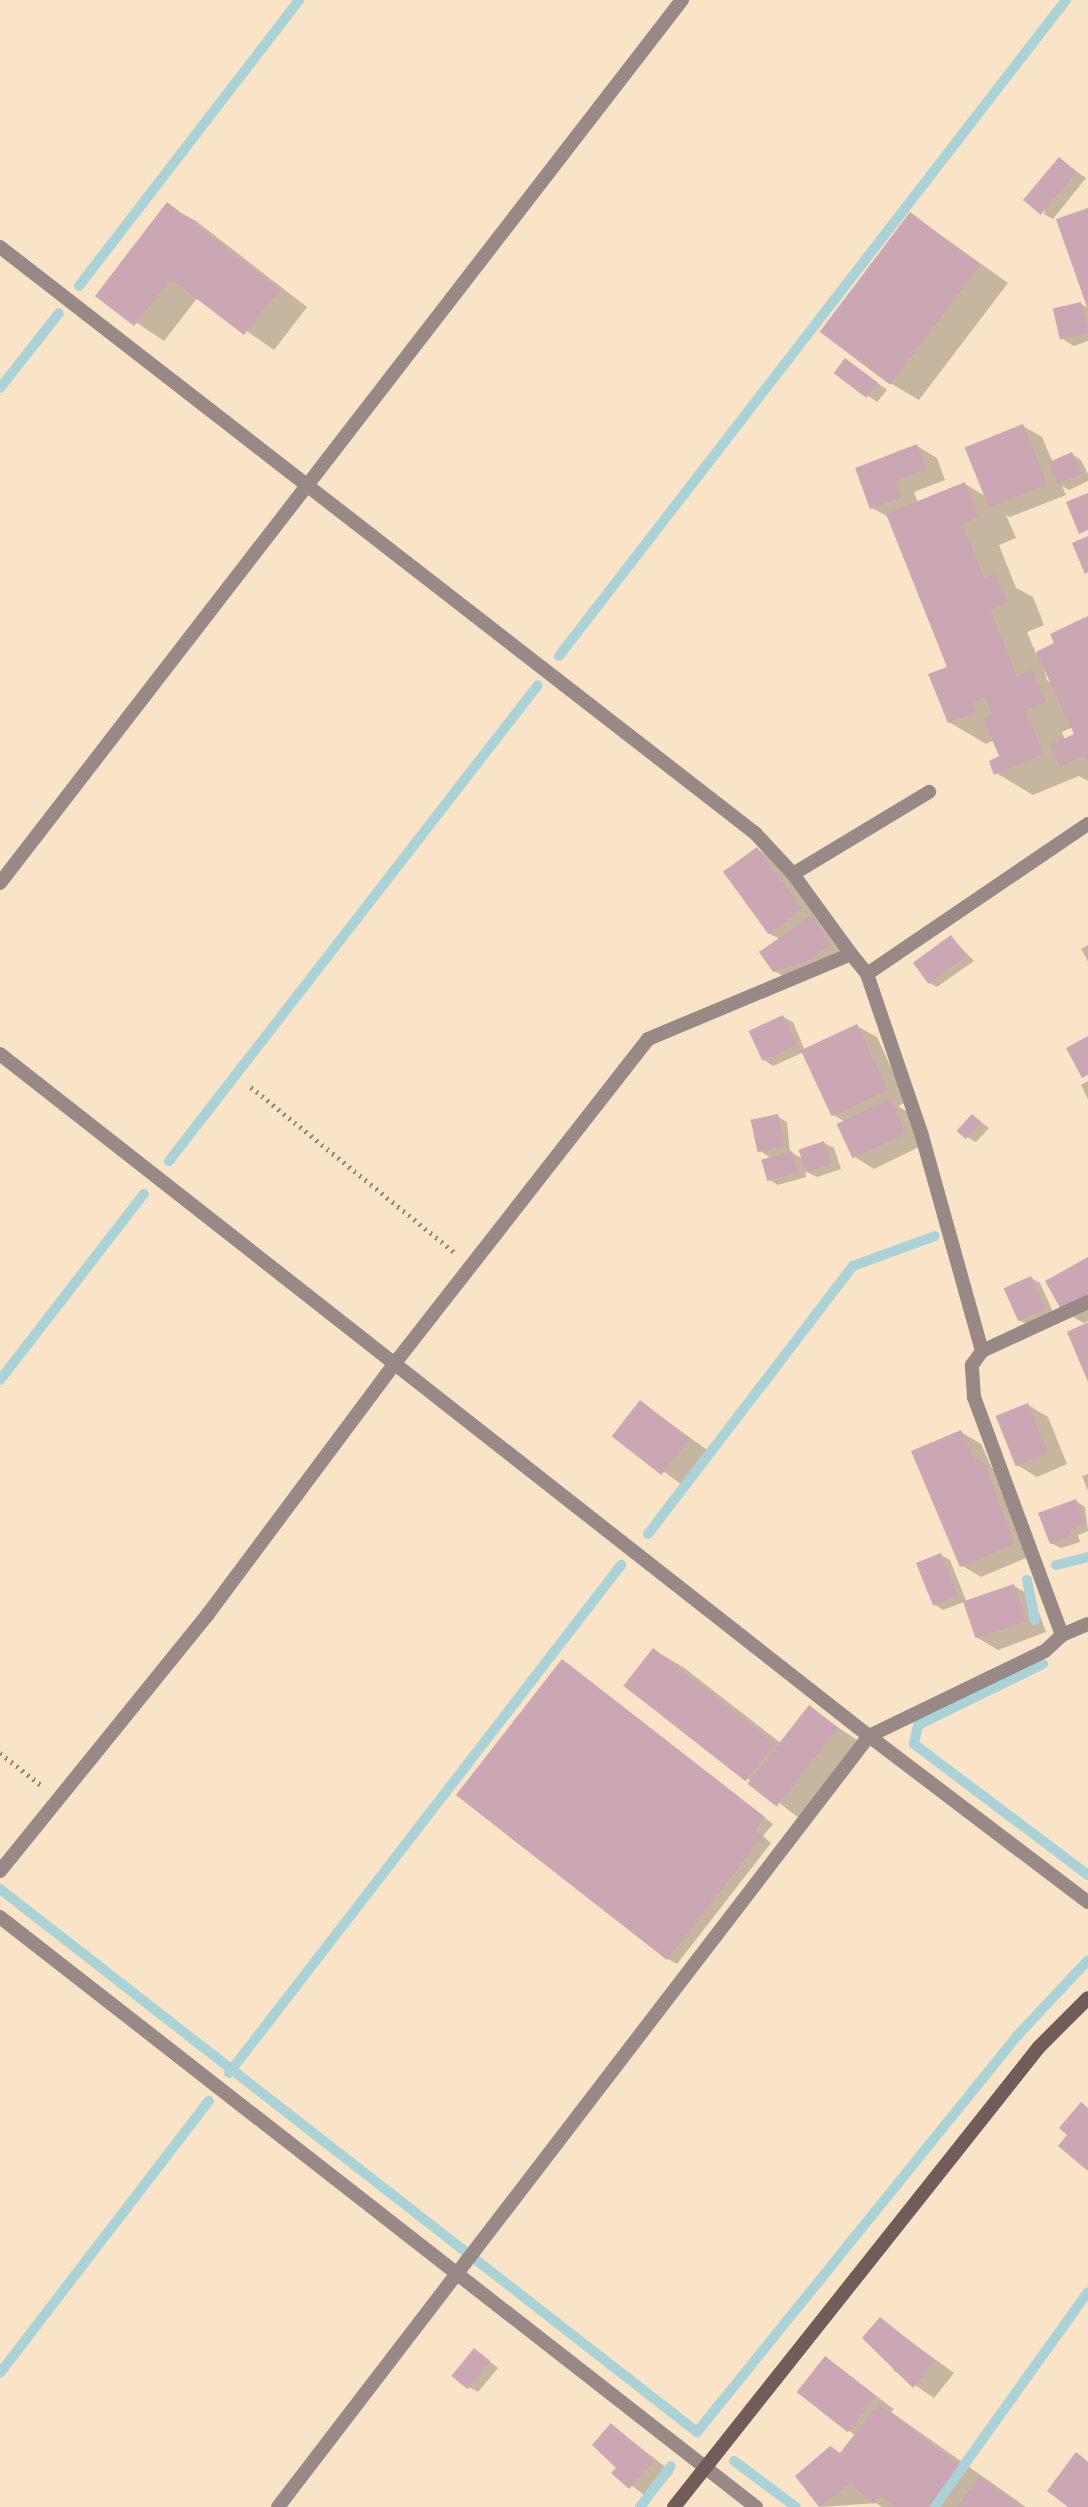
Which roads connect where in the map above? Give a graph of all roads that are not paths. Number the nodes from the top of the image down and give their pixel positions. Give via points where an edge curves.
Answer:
1 (682, 0) edge
2 (0, 247) edge
3 (309, 485) junction
4 (929, 792) dead end
5 (1088, 824) edge
6 (793, 874) junction
7 (0, 883) edge
8 (851, 954) junction
9 (867, 974) junction
10 (0, 1055) edge
11 (1088, 1302) edge
12 (982, 1351) junction
13 (395, 1363) junction
14 (1088, 1624) edge
15 (1062, 1634) junction
16 (869, 1736) junction
17 (0, 1871) edge
18 (1088, 1902) edge
19 (0, 1917) edge
20 (1088, 1998) edge
21 (460, 2272) junction
22 (705, 2467) junction
23 (278, 2507) edge
24 (674, 2507) edge
25 (756, 2507) edge

1 - 3 street
2 - 3 street
3 - 6 street via 755,833
3 - 7 street
4 - 6 street
5 - 9 street
6 - 8 street
8 - 9 street
8 - 13 street via 648,1039
9 - 12 street via 922,1136
10 - 13 street
11 - 12 street
12 - 15 street via 972,1366 974,1397
13 - 16 street
13 - 17 street via 208,1614
14 - 15 street
15 - 16 street via 1045,1651
16 - 18 street
16 - 21 street
19 - 21 street
20 - 22 street via 1039,2048
21 - 22 street
21 - 23 street
22 - 24 street
22 - 25 street

